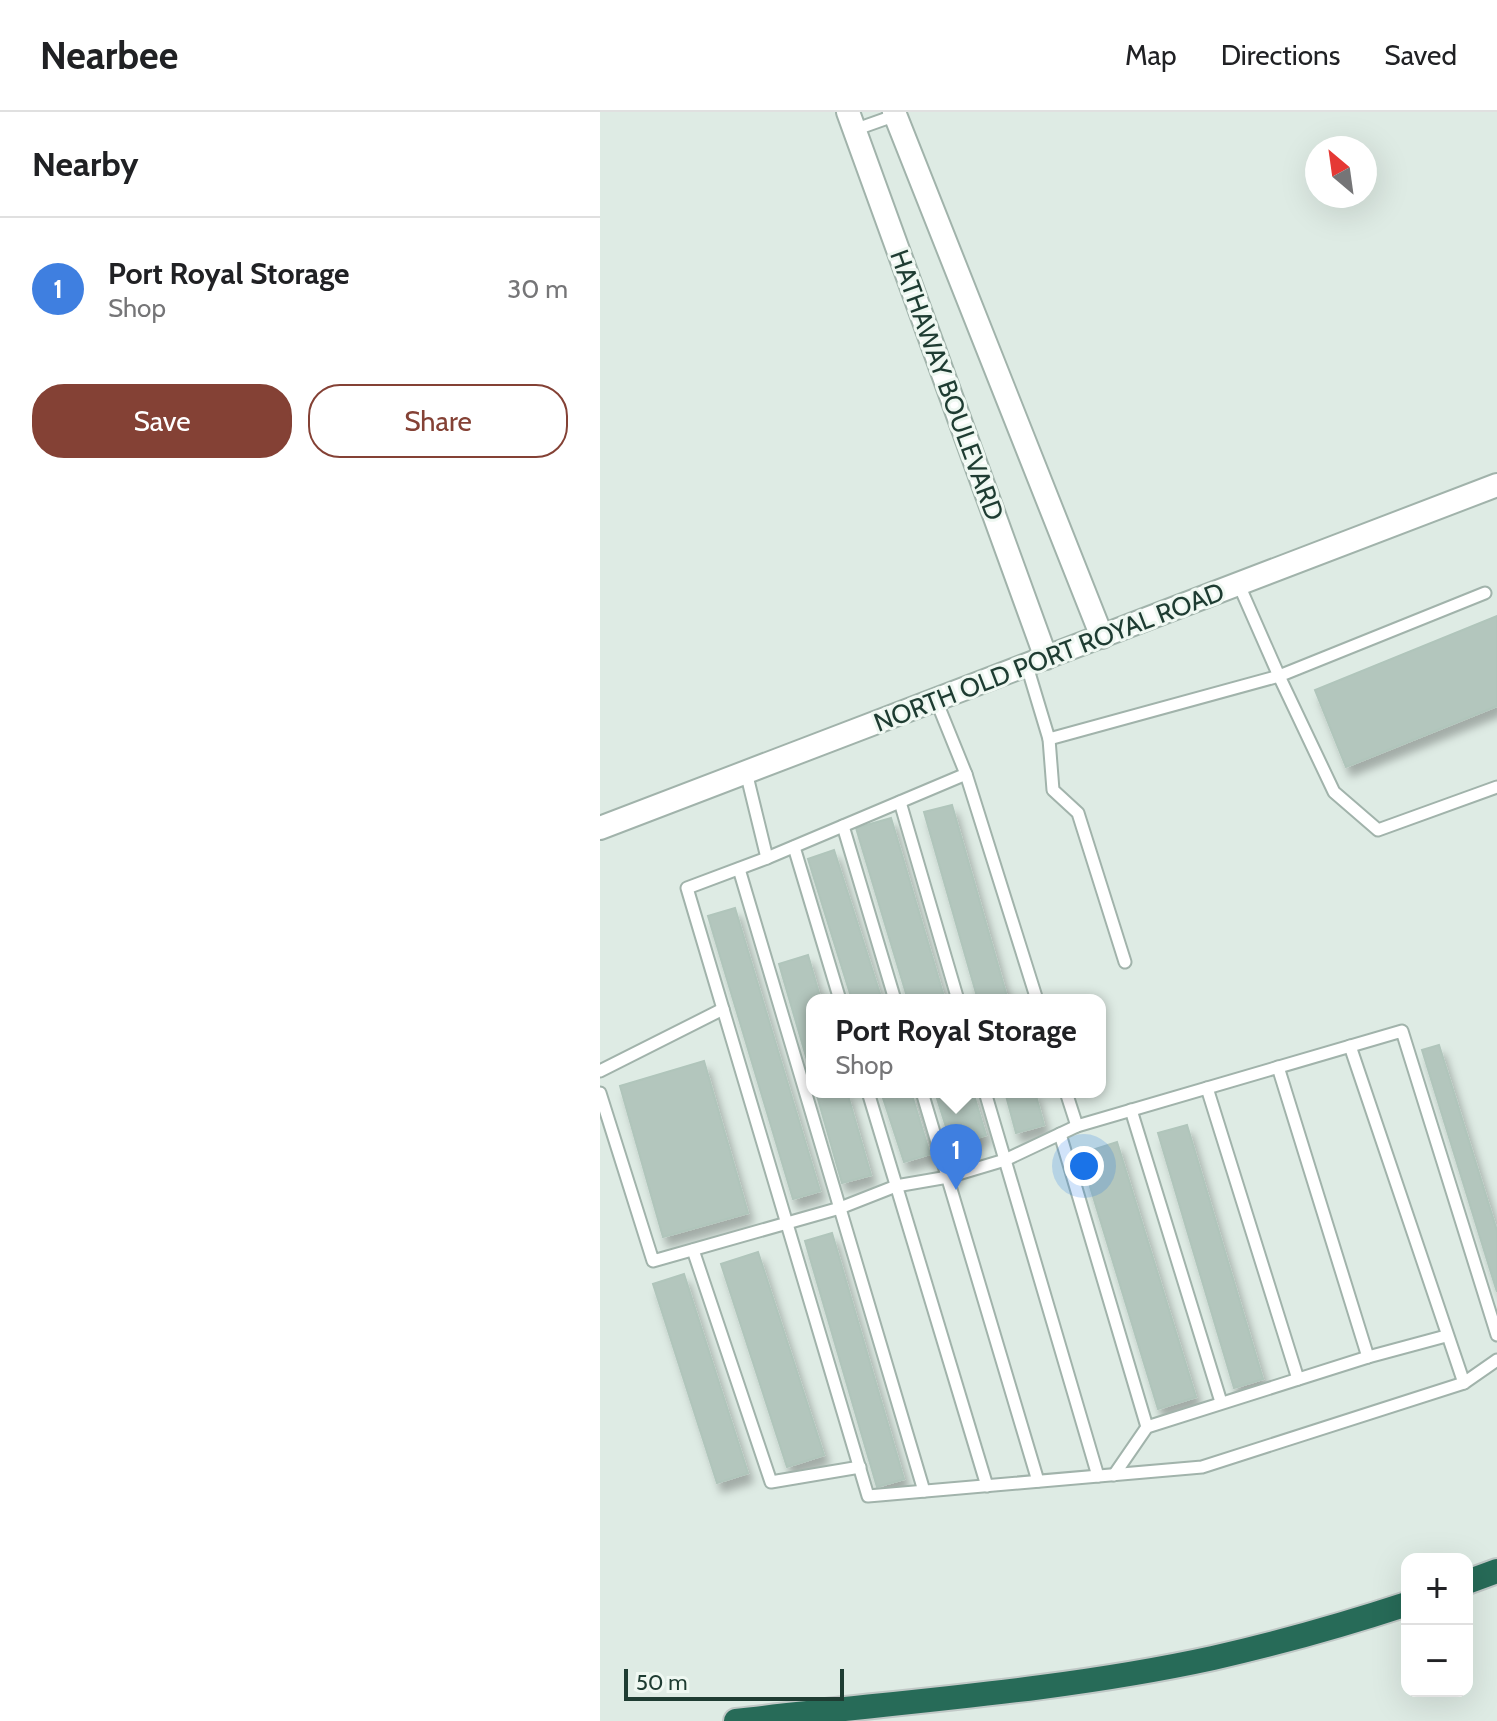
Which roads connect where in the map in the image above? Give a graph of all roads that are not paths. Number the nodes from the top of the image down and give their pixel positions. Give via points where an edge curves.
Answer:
1 (898, 113) edge
2 (851, 121) edge
3 (1497, 485) edge
4 (1239, 585) junction
5 (1485, 593) dead end
6 (1102, 637) junction
7 (1036, 662) junction
8 (1279, 676) junction
9 (936, 700) junction
10 (1049, 739) junction
11 (746, 772) junction
12 (966, 774) junction
13 (1497, 787) edge
14 (900, 802) junction
15 (843, 826) junction
16 (600, 828) edge
17 (794, 847) junction
18 (767, 858) junction
19 (739, 869) junction
20 (1125, 962) dead end
21 (838, 994) edge
22 (893, 994) edge
23 (956, 994) edge
24 (1035, 994) edge
25 (723, 1009) junction
26 (1350, 1046) junction
27 (1278, 1067) junction
28 (600, 1071) edge
29 (1207, 1088) junction
30 (600, 1093) edge
31 (806, 1094) edge
32 (807, 1098) edge
33 (870, 1098) edge
34 (924, 1098) edge
35 (987, 1098) edge
36 (1068, 1098) edge
37 (1131, 1110) junction
38 (1077, 1126) junction
39 (1060, 1134) junction
40 (1005, 1160) junction
41 (948, 1177) junction
42 (896, 1186) junction
43 (840, 1208) junction
44 (787, 1222) junction
45 (693, 1250) junction
46 (1497, 1335) edge
47 (1446, 1336) junction
48 (1368, 1357) junction
49 (1497, 1360) edge
50 (1298, 1379) junction
51 (1464, 1383) junction
52 (1221, 1402) junction
53 (1147, 1427) junction
54 (860, 1467) junction
55 (1114, 1475) junction
56 (1098, 1476) junction
57 (1038, 1481) junction
58 (987, 1486) junction
59 (924, 1491) junction
60 (1497, 1571) edge
61 (1473, 1580) edge
62 (1401, 1606) edge
63 (736, 1721) edge

1 - 2 lane
1 - 6 street, HATHAWAY BOULEVARD
2 - 7 street, HATHAWAY BOULEVARD
3 - 4 street, NORTH OLD PORT ROYAL ROAD
4 - 6 street, NORTH OLD PORT ROYAL ROAD
4 - 8 lane
5 - 8 lane
6 - 7 street, NORTH OLD PORT ROYAL ROAD
7 - 9 street, NORTH OLD PORT ROYAL ROAD
7 - 10 lane
8 - 10 lane
8 - 13 lane via 1334,792 1378,830
9 - 11 street, NORTH OLD PORT ROYAL ROAD
9 - 12 lane
10 - 20 lane via 1053,790 1078,813
11 - 16 street, NORTH OLD PORT ROYAL ROAD
11 - 18 lane
12 - 14 lane
12 - 24 lane
14 - 15 lane
14 - 23 lane
15 - 17 lane
15 - 22 lane
17 - 18 lane
17 - 21 lane
18 - 19 lane
19 - 25 lane via 687,888
19 - 31 lane
25 - 28 lane
25 - 44 lane
26 - 27 lane
26 - 46 lane via 1402,1031
26 - 47 lane
27 - 29 lane
27 - 48 lane
29 - 37 lane
29 - 50 lane
30 - 45 lane via 653,1261
32 - 43 lane
33 - 42 lane
34 - 41 lane
35 - 40 lane
36 - 38 lane
37 - 38 lane
37 - 52 lane
38 - 39 lane
39 - 40 lane
39 - 53 lane
40 - 41 lane
40 - 56 lane
41 - 42 lane
41 - 57 lane
42 - 43 lane
42 - 58 lane
43 - 44 lane
43 - 59 lane
44 - 45 lane
44 - 54 lane
45 - 54 lane via 771,1482
47 - 48 lane
47 - 51 lane
48 - 50 lane
49 - 51 lane
50 - 52 lane
51 - 55 lane via 1202,1467
52 - 53 lane
53 - 55 lane
54 - 59 lane via 868,1496
55 - 56 lane
56 - 57 lane
57 - 58 lane
58 - 59 lane
60 - 61 highway
62 - 63 highway via 1318,1633 1109,1676

